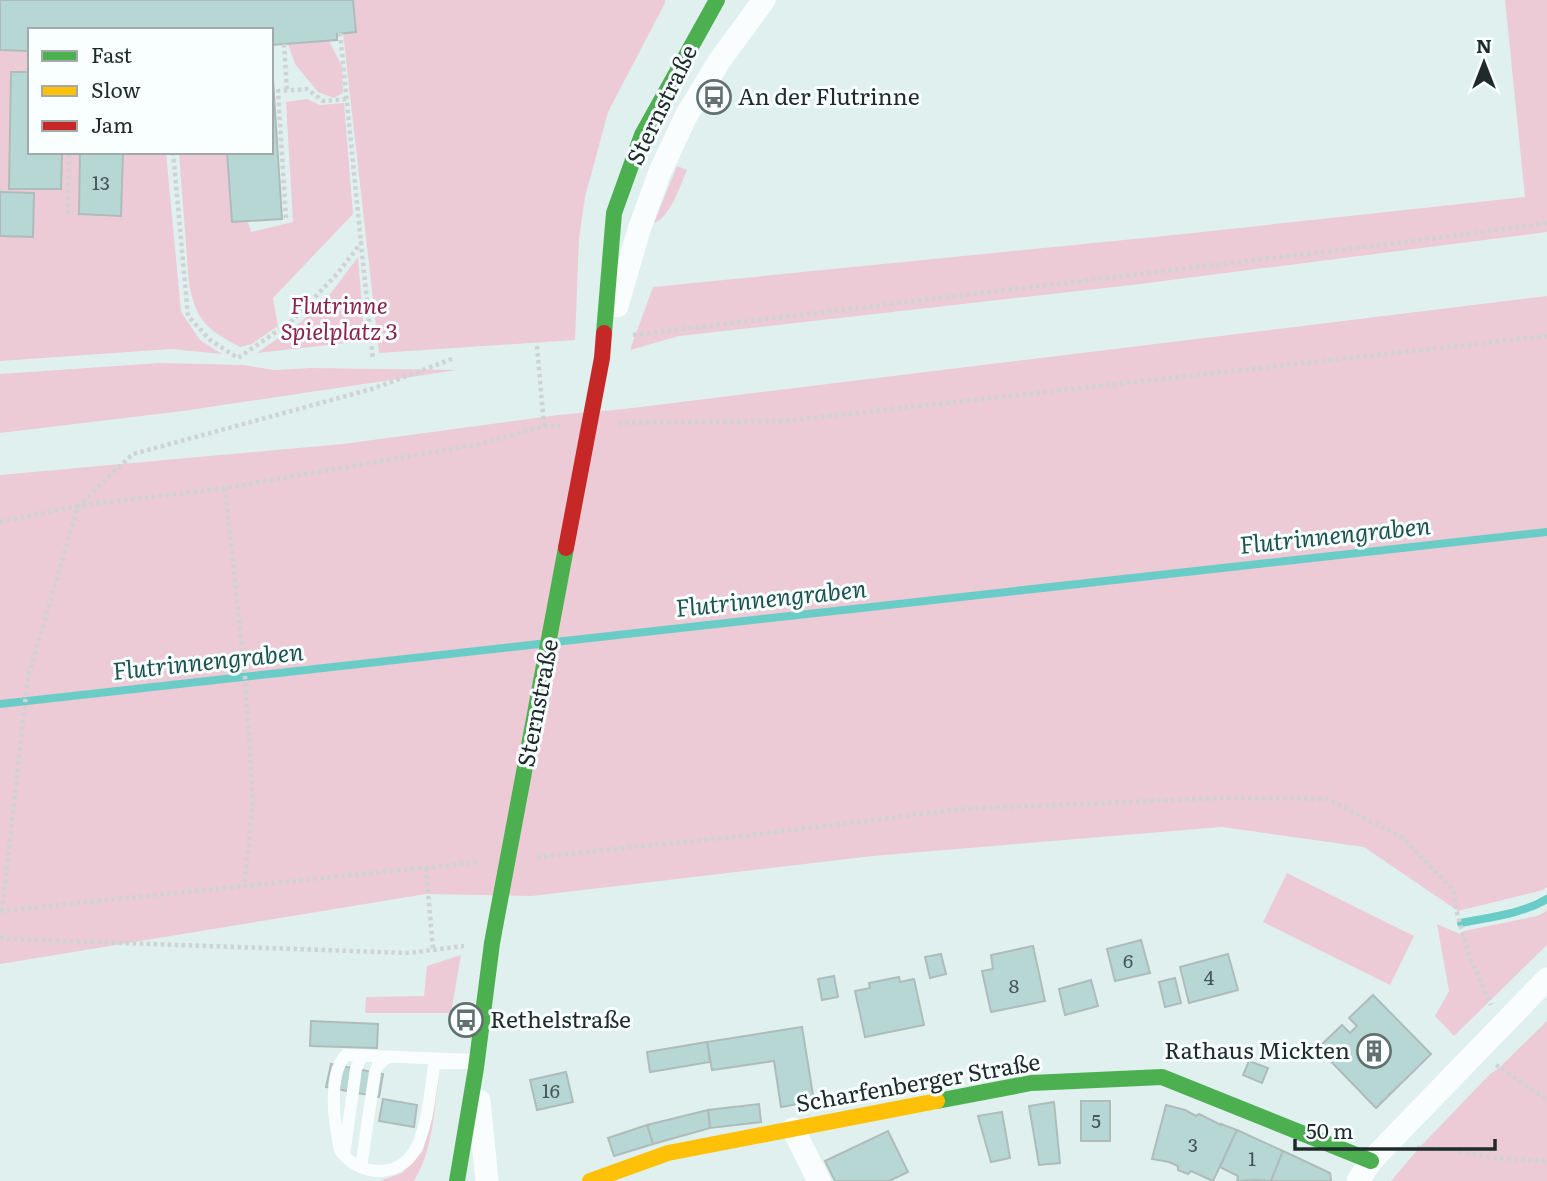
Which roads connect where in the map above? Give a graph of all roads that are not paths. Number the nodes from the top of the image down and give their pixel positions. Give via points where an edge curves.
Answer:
1 (717, 0) edge
2 (764, 0) edge
3 (603, 348) junction
4 (1547, 979) edge
5 (362, 1055) junction
6 (388, 1057) junction
7 (476, 1064) junction
8 (793, 1129) junction
9 (344, 1155) junction
10 (1371, 1161) junction
11 (361, 1167) junction
12 (457, 1181) edge
13 (487, 1181) edge
14 (590, 1181) edge
15 (819, 1181) edge
16 (1358, 1181) edge

1 - 3 street, Sternstraße via 642,135 614,213
2 - 3 street, Sternstraße via 685,116 639,230
3 - 7 street, Sternstraße via 492,943
4 - 10 street
5 - 6 lane
5 - 9 lane
5 - 9 lane via 343,1058 334,1088 334,1117
6 - 7 lane
6 - 11 lane via 374,1072
7 - 11 lane via 434,1066 423,1131 414,1152 386,1171
7 - 12 street, Sternstraße
7 - 13 street, Sternstraße
8 - 10 street, Scharfenberger Straße via 1031,1083 1162,1077
8 - 14 street, Scharfenberger Straße via 668,1153
8 - 15 street
9 - 11 lane
10 - 16 street

